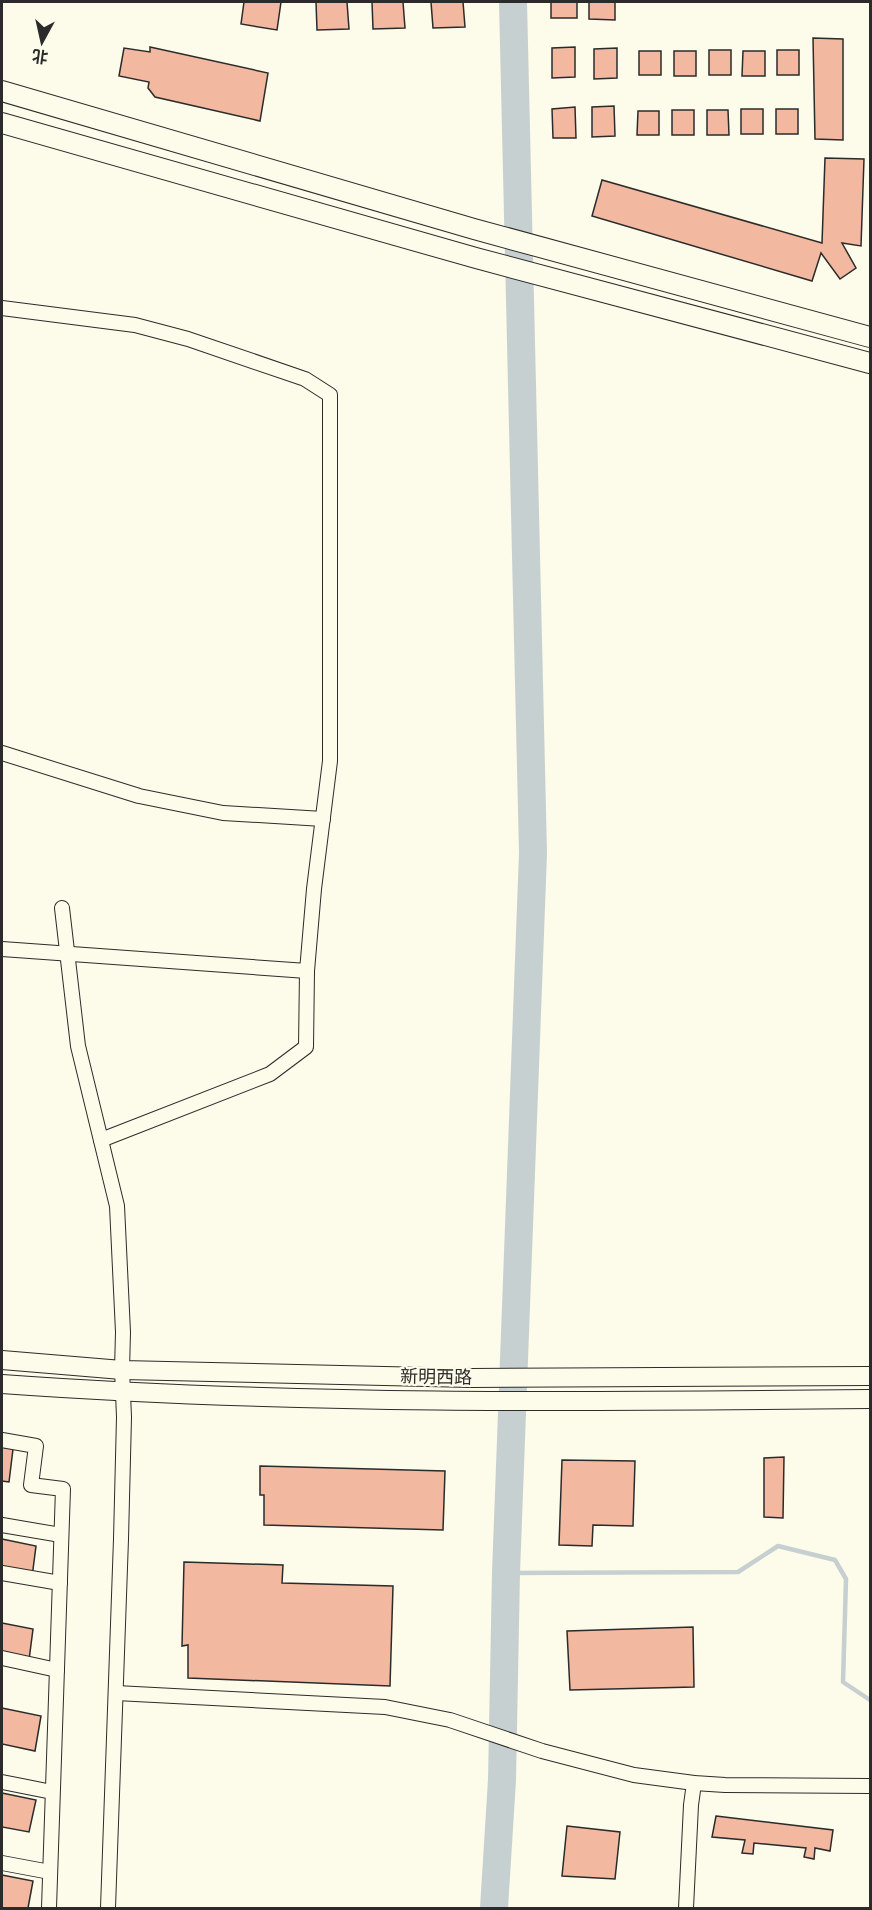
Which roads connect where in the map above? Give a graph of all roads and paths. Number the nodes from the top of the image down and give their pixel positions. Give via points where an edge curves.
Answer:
1 (2, 91) edge
2 (2, 123) edge
3 (2, 308) edge
4 (870, 337) edge
5 (870, 363) edge
6 (2, 753) edge
7 (323, 819) junction
8 (62, 908) dead end
9 (2, 949) edge
10 (67, 954) junction
11 (307, 971) junction
12 (101, 1140) junction
13 (2, 1360) edge
14 (122, 1370) junction
15 (870, 1376) edge
16 (2, 1384) edge
17 (123, 1393) junction
18 (870, 1399) edge
19 (2, 1440) edge
20 (2, 1525) edge
21 (61, 1535) junction
22 (2, 1573) edge
23 (60, 1583) junction
24 (2, 1658) edge
25 (57, 1670) junction
26 (116, 1693) junction
27 (2, 1782) edge
28 (694, 1783) junction
29 (870, 1786) edge
30 (52, 1792) junction
31 (2, 1863) edge
32 (50, 1872) junction
33 (49, 1908) edge
34 (108, 1908) edge
35 (686, 1908) edge

1 - 4 main road via 474,229
2 - 5 main road via 564,283
3 - 7 street via 135,325 188,339 305,379 330,395 330,761
6 - 7 street via 139,796 223,813
7 - 11 street
8 - 10 street
9 - 10 street
10 - 11 street
10 - 12 street via 78,1046
11 - 12 street via 306,1047 270,1074
12 - 14 street via 117,1206
13 - 14 street, 新明西路
14 - 15 street, 新明西路 via 471,1378
14 - 17 street
16 - 17 street, 新明西路
17 - 18 street, 新明西路 via 546,1402
17 - 26 street
19 - 21 street via 36,1446 31,1485 63,1489
20 - 21 street
21 - 23 street
22 - 23 street
23 - 25 street
24 - 25 street
25 - 30 street
26 - 28 street via 385,1707 450,1720 634,1775
26 - 34 street
27 - 30 street
28 - 29 street
28 - 35 street
30 - 32 street
31 - 32 street
32 - 33 street

